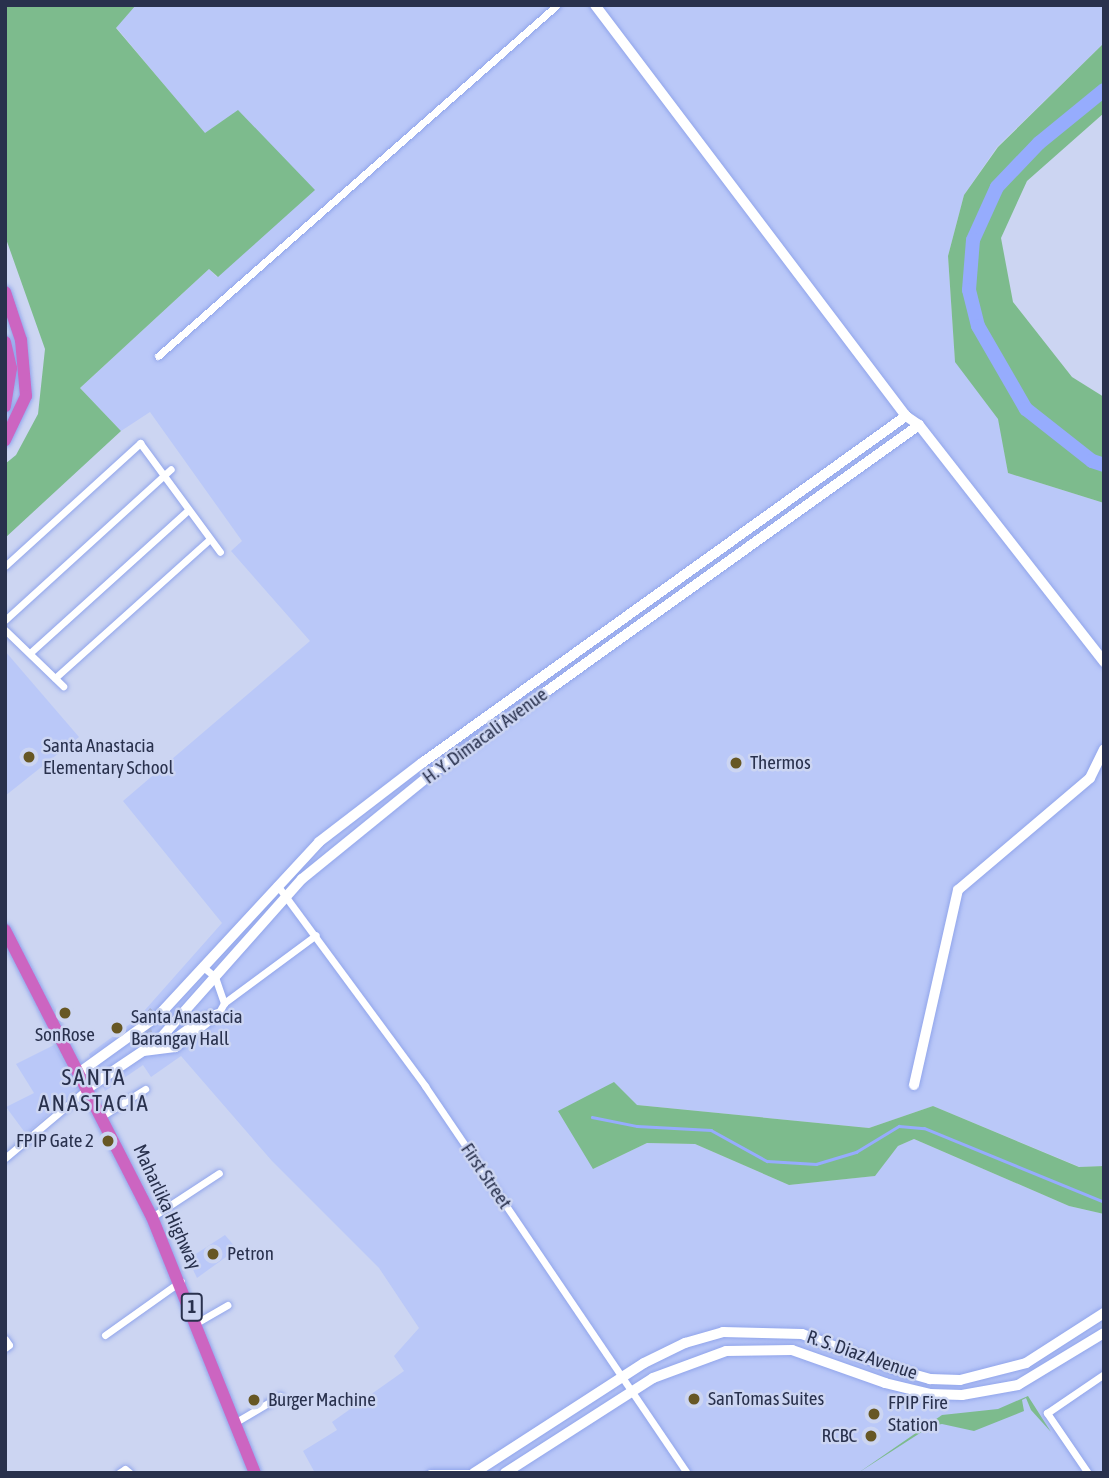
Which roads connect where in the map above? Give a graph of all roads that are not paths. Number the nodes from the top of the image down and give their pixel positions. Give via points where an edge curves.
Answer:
1 (557, 5) edge
2 (595, 5) edge
3 (5, 292) edge
4 (5, 342) edge
5 (158, 356) dead end
6 (5, 407) edge
7 (906, 416) junction
8 (919, 425) junction
9 (5, 440) edge
10 (171, 469) dead end
11 (163, 475) junction
12 (188, 510) junction
13 (209, 540) junction
14 (220, 552) dead end
15 (5, 566) edge
16 (5, 620) edge
17 (5, 630) edge
18 (32, 652) junction
19 (1104, 662) edge
20 (55, 678) junction
21 (63, 686) dead end
22 (1104, 749) edge
23 (422, 762) junction
24 (430, 774) junction
25 (277, 885) junction
26 (287, 893) junction
27 (5, 930) edge
28 (316, 935) junction
29 (201, 966) junction
30 (215, 977) junction
31 (189, 981) junction
32 (225, 1003) junction
33 (154, 1010) dead end
34 (218, 1014) junction
35 (176, 1039) dead end
36 (112, 1051) junction
37 (142, 1052) junction
38 (122, 1067) junction
39 (80, 1072) junction
40 (914, 1085) dead end
41 (88, 1088) junction
42 (145, 1089) dead end
43 (102, 1116) junction
44 (5, 1158) edge
45 (219, 1173) dead end
46 (152, 1217) junction
47 (181, 1281) junction
48 (227, 1304) dead end
49 (1104, 1313) edge
50 (198, 1322) junction
51 (1078, 1330) junction
52 (1104, 1333) edge
53 (105, 1335) dead end
54 (5, 1339) edge
55 (1087, 1344) junction
56 (5, 1348) edge
57 (1104, 1374) edge
58 (622, 1376) junction
59 (987, 1376) junction
60 (632, 1391) junction
61 (991, 1392) junction
62 (280, 1396) dead end
63 (236, 1422) junction
64 (535, 1433) junction
65 (545, 1447) junction
66 (476, 1472) edge
67 (119, 1473) edge
68 (130, 1473) edge
69 (255, 1473) edge
70 (430, 1473) edge
71 (505, 1473) edge
72 (687, 1473) edge
73 (1088, 1473) edge

1 - 5 street
2 - 7 street
3 - 9 highway via 21,340 26,396
4 - 6 highway via 12,368
7 - 8 street
7 - 23 street, H. Y. Dimacali Avenue
8 - 19 street
8 - 24 street, H. Y. Dimacali Avenue
10 - 11 street
11 - 12 street
11 - 15 street via 140,443
11 - 16 street
12 - 13 street
12 - 18 street
13 - 14 street
13 - 20 street
17 - 18 street
18 - 20 street
20 - 21 street
22 - 40 street via 1090,778 958,890
23 - 24 street
23 - 25 street, H. Y. Dimacali Avenue via 319,842
24 - 26 street, H. Y. Dimacali Avenue
25 - 26 street, First Street
25 - 29 street, H. Y. Dimacali Avenue
26 - 28 street, First Street
26 - 30 street, H. Y. Dimacali Avenue
27 - 39 highway, Maharlika Highway / 1
28 - 32 street
28 - 58 street, First Street
29 - 30 street
29 - 31 street, H. Y. Dimacali Avenue
30 - 32 street
30 - 37 street, H. Y. Dimacali Avenue via 158,1041
31 - 33 street
31 - 36 street, H. Y. Dimacali Avenue via 159,1015
32 - 34 street
34 - 35 street via 203,1018
34 - 37 street via 175,1048
36 - 38 street
36 - 39 street, H. Y. Dimacali Avenue
37 - 38 street, H. Y. Dimacali Avenue
38 - 41 street, H. Y. Dimacali Avenue
39 - 41 highway, Maharlika Highway / 1
41 - 43 highway, Maharlika Highway / 1
41 - 44 street
42 - 43 street
43 - 46 highway, Maharlika Highway / 1
45 - 46 street
46 - 47 highway, Maharlika Highway / 1
47 - 50 highway, Maharlika Highway / 1
47 - 53 street
48 - 50 street
49 - 51 street, R. S. Diaz Avenue
50 - 63 highway, Maharlika Highway / 1
51 - 55 street
51 - 59 street, R. S. Diaz Avenue via 1026,1363
52 - 55 street, R. S. Diaz Avenue
54 - 56 street via 9,1345
55 - 61 street, R. S. Diaz Avenue via 1018,1385
57 - 73 street via 1047,1413
58 - 59 street, R. S. Diaz Avenue via 685,1343 723,1332 761,1330 803,1334 930,1379
58 - 60 street, First Street
58 - 64 street, R. S. Diaz Avenue
59 - 61 street
60 - 61 street, R. S. Diaz Avenue via 692,1361 726,1351 770,1348 814,1356 930,1394
60 - 65 street, R. S. Diaz Avenue
60 - 72 street, First Street
62 - 63 street
63 - 69 highway, Maharlika Highway / 1
64 - 65 street
64 - 66 street, R. S. Diaz Avenue
65 - 71 street, R. S. Diaz Avenue
66 - 70 street
67 - 68 street

